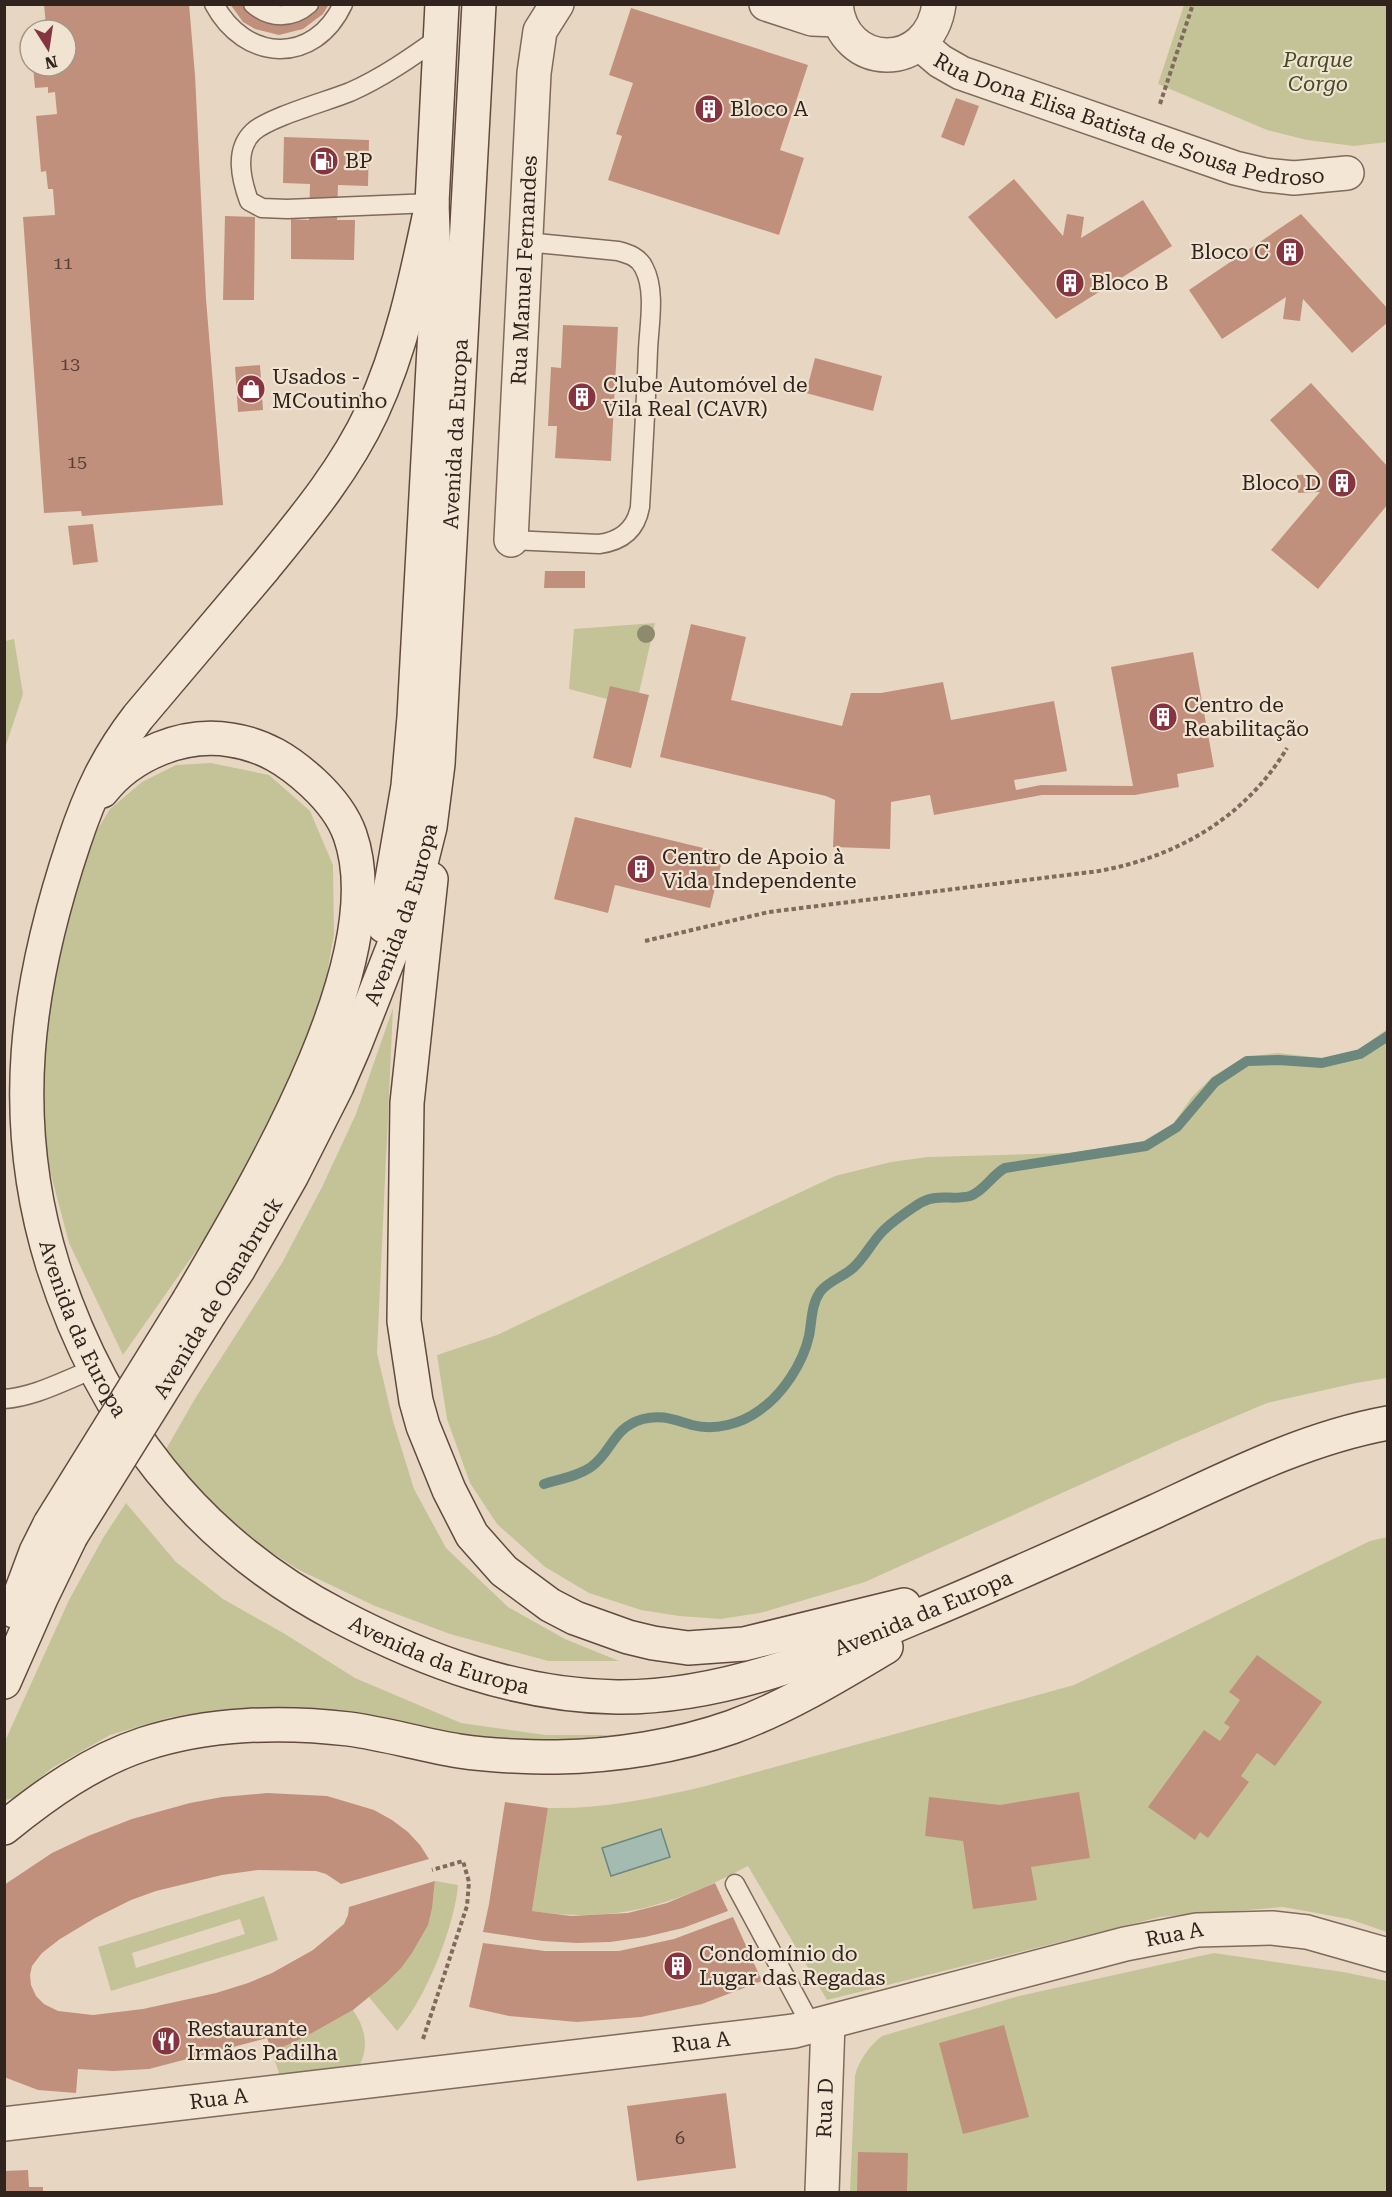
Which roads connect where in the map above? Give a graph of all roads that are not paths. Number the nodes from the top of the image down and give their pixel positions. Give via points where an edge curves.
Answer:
1 (214, 4) edge
2 (253, 4) edge
3 (309, 4) edge
4 (343, 4) edge
5 (442, 4) edge
6 (479, 4) edge
7 (557, 4) edge
8 (766, 4) edge
9 (939, 4) edge
10 (837, 12) edge
11 (440, 37) junction
12 (920, 44) junction
13 (1347, 173) dead end
14 (432, 203) junction
15 (526, 242) junction
16 (511, 540) joint
17 (438, 764) junction
18 (74, 842) junction
19 (370, 1003) junction
20 (199, 1306) junction
21 (94, 1369) junction
22 (4, 1399) edge
23 (1388, 1423) edge
24 (61, 1530) junction
25 (999, 1582) junction
26 (4, 1641) edge
27 (4, 1682) edge
28 (4, 1828) edge
29 (735, 1884) dead end
30 (1388, 1955) edge
31 (820, 2025) junction
32 (4, 2124) edge
33 (822, 2193) edge

1 - 4 lane via 240,36 263,48 280,50 316,37 334,21
2 - 3 lane via 277,15 297,12
5 - 11 main road, Avenida da Europa
6 - 17 main road, Avenida da Europa
7 - 15 main road, Rua Manuel Fernandes via 540,31 536,49
8 - 10 main road via 812,19
9 - 12 main road via 931,32
10 - 12 main road via 853,42 875,54 898,54
11 - 14 main road, Avenida da Europa
11 - 14 lane via 409,60 352,91 270,121 253,132 240,162 249,201 262,208
12 - 13 main road, Rua Dona Elisa Batista de Sousa Pedroso via 961,73 1216,163 1265,176 1294,178
14 - 18 main road via 392,361 353,447 315,506 116,747 88,801
14 - 19 main road, Avenida da Europa via 436,311 414,717 402,822
15 - 16 main road, Rua Manuel Fernandes
15 - 16 lane via 618,251 638,260 644,268 650,297 646,392 640,507 632,528 611,542 599,544
17 - 19 main road, Avenida da Europa via 430,827 418,874
17 - 25 main road via 431,883 407,1103 404,1322 423,1426 472,1535 525,1589 575,1618 628,1637 688,1648 744,1644
18 - 20 main road via 94,801 126,767 171,745 223,738 275,753 298,769 337,810 352,842 358,888 356,917 338,999 307,1078 231,1227
18 - 21 main road, Avenida da Europa via 54,904 33,1004 25,1083 26,1125 44,1236
19 - 20 main road, Avenida de Osnabruck via 336,1086 292,1175 238,1269
20 - 24 main road, Avenida de Osnabruck, bridge
21 - 22 lane via 18,1398
21 - 25 main road, Avenida da Europa via 170,1481 205,1522 243,1555 304,1597 361,1628 449,1665 510,1683 569,1694 623,1697 712,1686 798,1664
23 - 25 main road, Avenida da Europa via 1341,1433 1275,1457
24 - 26 main road via 36,1552
24 - 27 main road, Avenida de Osnabruck via 41,1598
25 - 28 main road via 801,1695 733,1727 706,1735 598,1754 524,1757 476,1754 329,1728 247,1726 196,1732 145,1744 105,1761 65,1782
29 - 31 lane
30 - 31 main road, Rua A via 1307,1932 1272,1928 1197,1930 1125,1944
31 - 32 main road, Rua A via 775,2034
31 - 33 main road, Rua D

